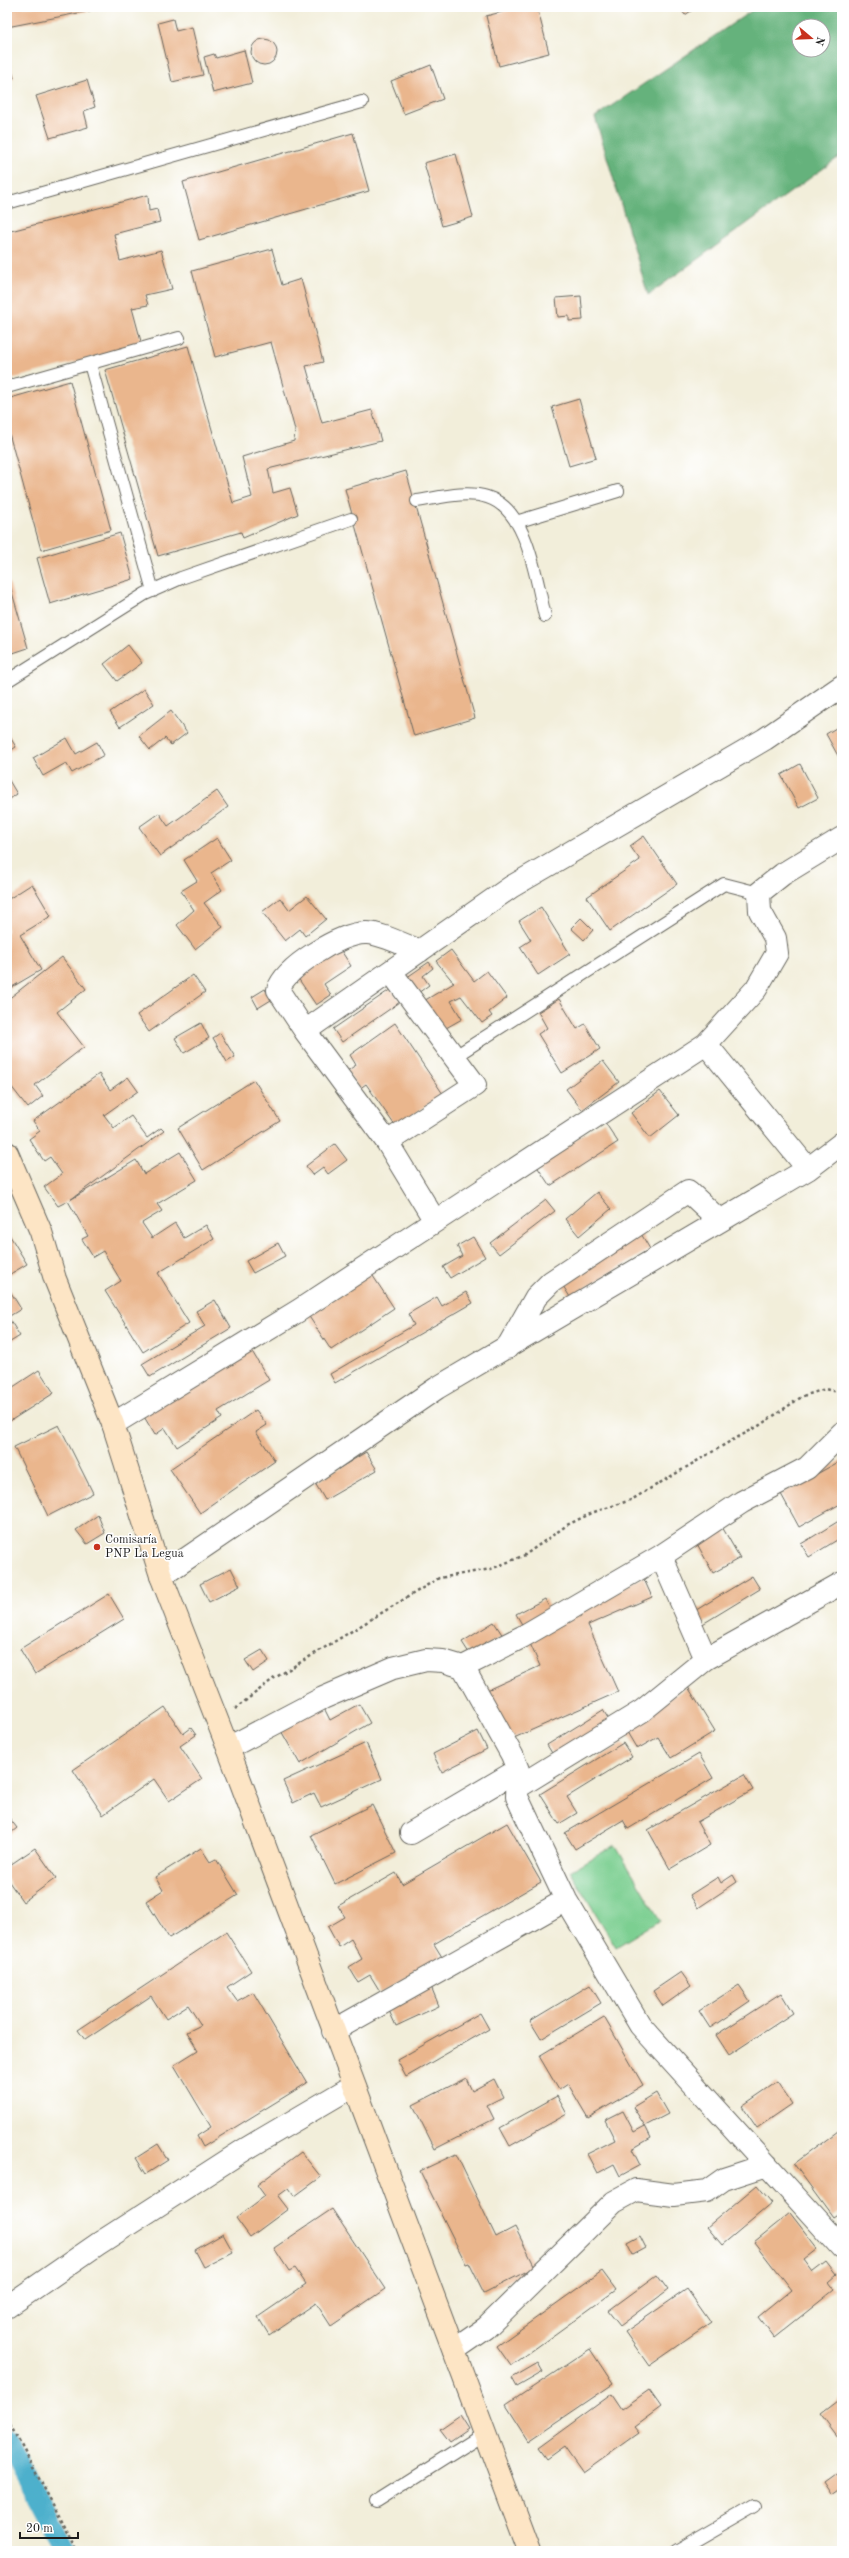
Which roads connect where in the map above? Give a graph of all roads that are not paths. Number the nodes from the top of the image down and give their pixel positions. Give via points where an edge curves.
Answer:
1 (362, 102) dead end
2 (7, 203) edge
3 (179, 338) dead end
4 (90, 364) junction
5 (7, 387) edge
6 (618, 491) dead end
7 (417, 501) dead end
8 (351, 519) dead end
9 (516, 522) junction
10 (153, 591) junction
11 (544, 616) dead end
12 (7, 680) edge
13 (842, 686) edge
14 (842, 838) edge
15 (759, 893) junction
16 (420, 951) junction
17 (391, 972) junction
18 (305, 1031) junction
19 (706, 1044) junction
20 (454, 1056) junction
21 (387, 1142) junction
22 (842, 1143) edge
23 (7, 1153) edge
24 (808, 1169) junction
25 (435, 1221) junction
26 (720, 1221) junction
27 (507, 1348) junction
28 (113, 1424) junction
29 (842, 1433) edge
30 (661, 1556) junction
31 (161, 1576) junction
32 (842, 1583) edge
33 (706, 1659) junction
34 (463, 1667) junction
35 (228, 1748) junction
36 (518, 1779) junction
37 (411, 1833) dead end
38 (566, 1900) junction
39 (333, 2031) junction
40 (353, 2086) junction
41 (767, 2165) junction
42 (842, 2248) edge
43 (7, 2307) edge
44 (454, 2350) junction
45 (485, 2433) junction
46 (376, 2502) dead end
47 (755, 2505) dead end
48 (529, 2551) edge
49 (675, 2551) edge

1 - 2 lane
3 - 4 lane
4 - 5 lane
4 - 10 lane
6 - 9 lane
7 - 9 lane via 461,495 487,496 510,512
8 - 10 lane via 181,578
9 - 11 lane via 529,551
10 - 12 lane
13 - 16 street via 764,739 511,887
14 - 15 street via 783,874
15 - 19 street via 760,911 775,938 777,953 756,989
15 - 20 lane via 724,884
16 - 17 street
16 - 18 street via 366,932 337,940 299,964 285,976 278,990
17 - 18 street
17 - 20 street
18 - 21 street
19 - 24 street
19 - 25 street
20 - 21 street via 475,1085
21 - 25 street
22 - 24 street
23 - 28 main road
24 - 26 street
25 - 28 street via 298,1311
26 - 27 street
26 - 27 street via 688,1191 551,1282 536,1297
27 - 31 street via 437,1388
28 - 31 main road
29 - 30 street via 807,1468 742,1502
30 - 33 street
30 - 34 street via 522,1637
31 - 35 main road
32 - 33 street
33 - 36 street via 642,1711
34 - 35 street via 443,1661 426,1660 393,1668 323,1698
34 - 36 street via 512,1755
35 - 39 main road
36 - 37 street
36 - 38 street via 517,1797
38 - 39 street
38 - 41 street via 640,2025
39 - 40 main road
40 - 43 street via 244,2150 98,2244
40 - 44 main road
41 - 42 street
41 - 44 street via 724,2179 707,2192 674,2195 636,2190 614,2202 486,2328
44 - 45 main road
45 - 46 lane
45 - 48 main road
47 - 49 lane

